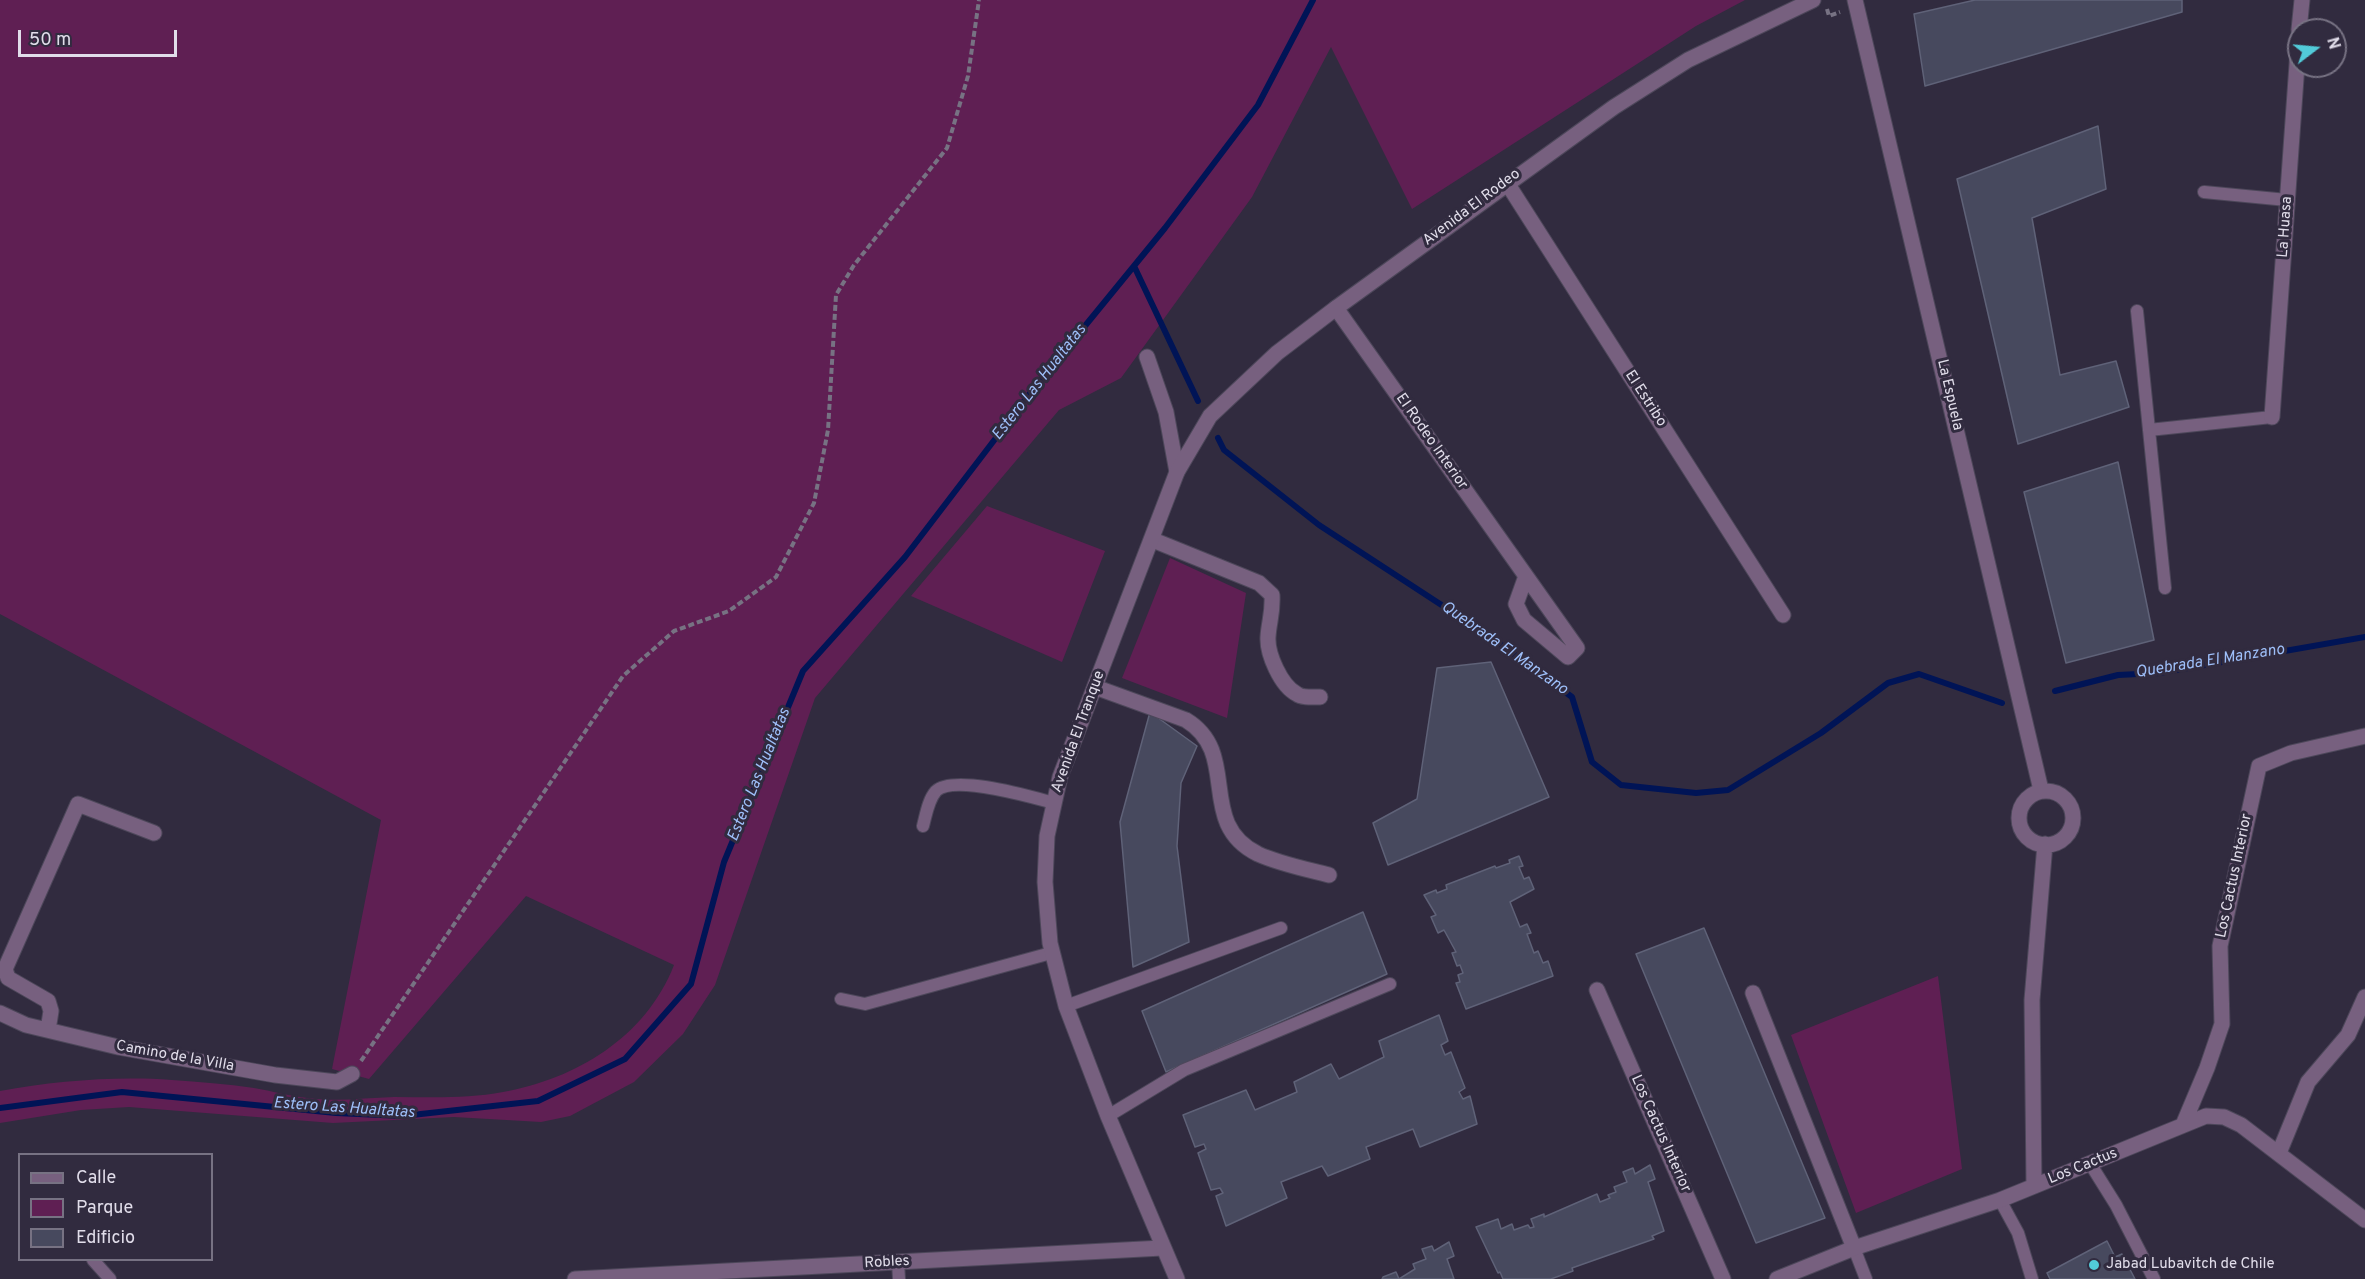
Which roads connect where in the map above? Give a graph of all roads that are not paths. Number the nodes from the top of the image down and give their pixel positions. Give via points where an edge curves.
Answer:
1 (1812, 0) edge
2 (1855, 0) edge
3 (2302, 0) edge
4 (2301, 18) edge
5 (2296, 78) edge
6 (1507, 183) junction
7 (2204, 192) dead end
8 (2288, 200) junction
9 (1336, 308) junction
10 (2137, 311) dead end
11 (1147, 357) dead end
12 (2272, 417) joint
13 (2149, 430) junction
14 (1177, 472) junction
15 (1153, 540) junction
16 (1526, 576) junction
17 (2165, 588) dead end
18 (1783, 615) dead end
19 (1095, 687) junction
20 (1320, 698) dead end
21 (2365, 736) edge
22 (2041, 790) junction
23 (1054, 803) junction
24 (922, 826) dead end
25 (154, 833) dead end
26 (2045, 844) junction
27 (1329, 875) dead end
28 (1281, 928) dead end
29 (1052, 953) junction
30 (1390, 984) dead end
31 (1597, 990) dead end
32 (1753, 993) dead end
33 (2365, 998) edge
34 (842, 999) dead end
35 (1066, 1006) junction
36 (0, 1013) edge
37 (48, 1030) junction
38 (352, 1074) road end
39 (1108, 1116) junction
40 (2182, 1125) junction
41 (2279, 1153) junction
42 (2091, 1165) junction
43 (2034, 1186) junction
44 (2000, 1200) junction
45 (2365, 1221) edge
46 (1162, 1248) junction
47 (1854, 1248) junction
48 (94, 1261) edge
49 (898, 1262) junction
50 (110, 1279) edge
51 (575, 1279) edge
52 (899, 1279) edge
53 (1177, 1279) edge
54 (1724, 1279) edge
55 (1777, 1279) edge
56 (1866, 1279) edge
57 (2032, 1279) edge
58 (2154, 1279) edge

1 - 6 street, Avenida El Rodeo via 1670,71
2 - 22 street, La Espuela
3 - 4 street
5 - 8 street, La Huasa
6 - 9 street, Avenida El Rodeo
6 - 18 street, El Estribo
7 - 8 lane
8 - 12 street, La Huasa
9 - 14 street, Avenida El Rodeo via 1277,353 1210,416
9 - 16 street, El Rodeo Interior
10 - 13 lane
11 - 14 street, Avenida El Tranque via 1166,412
12 - 13 lane
13 - 17 lane
14 - 15 street, Avenida El Tranque
15 - 19 street, Avenida El Tranque
15 - 20 street via 1259,583 1272,595 1274,616 1268,638 1283,682 1297,695
16 - 16 street, El Rodeo Interior via 1516,604 1524,620 1568,657 1577,648
19 - 23 street, Avenida El Tranque
19 - 27 street via 1195,726 1215,754 1220,802 1239,839 1259,855
21 - 40 street, Los Cactus Interior via 2290,753 2259,766 2220,946 2222,1024
22 - 26 street via 2026,800 2019,817 2025,835
22 - 26 street via 2060,794 2073,818 2067,835
23 - 24 lane via 1003,789 947,785 930,800
23 - 29 street, Avenida El Tranque via 1045,873
25 - 37 street via 78,804 5,969 8,978 48,1001
26 - 43 street via 2032,1000
28 - 35 lane
29 - 34 lane via 865,1004
29 - 35 street, Avenida El Tranque
30 - 39 lane via 1184,1070
31 - 54 street, Los Cactus Interior
32 - 47 street
33 - 41 street via 2348,1035 2308,1082
35 - 39 street, Avenida El Tranque
36 - 37 street, Camino de la Villa
37 - 38 street, Camino de la Villa via 118,1047 275,1075 337,1082
39 - 46 street, Avenida El Tranque
40 - 41 street, Los Cactus via 2206,1116 2224,1117
40 - 42 street, Los Cactus
41 - 45 street, Los Cactus
42 - 43 street, Los Cactus
42 - 58 lane
43 - 44 street, Los Cactus
44 - 47 street, Los Cactus
44 - 57 lane via 2023,1246
46 - 49 street, Robles
46 - 53 street, Avenida El Tranque
47 - 55 street, Los Cactus
47 - 56 lane
48 - 50 lane
49 - 51 street, Robles
49 - 52 lane

